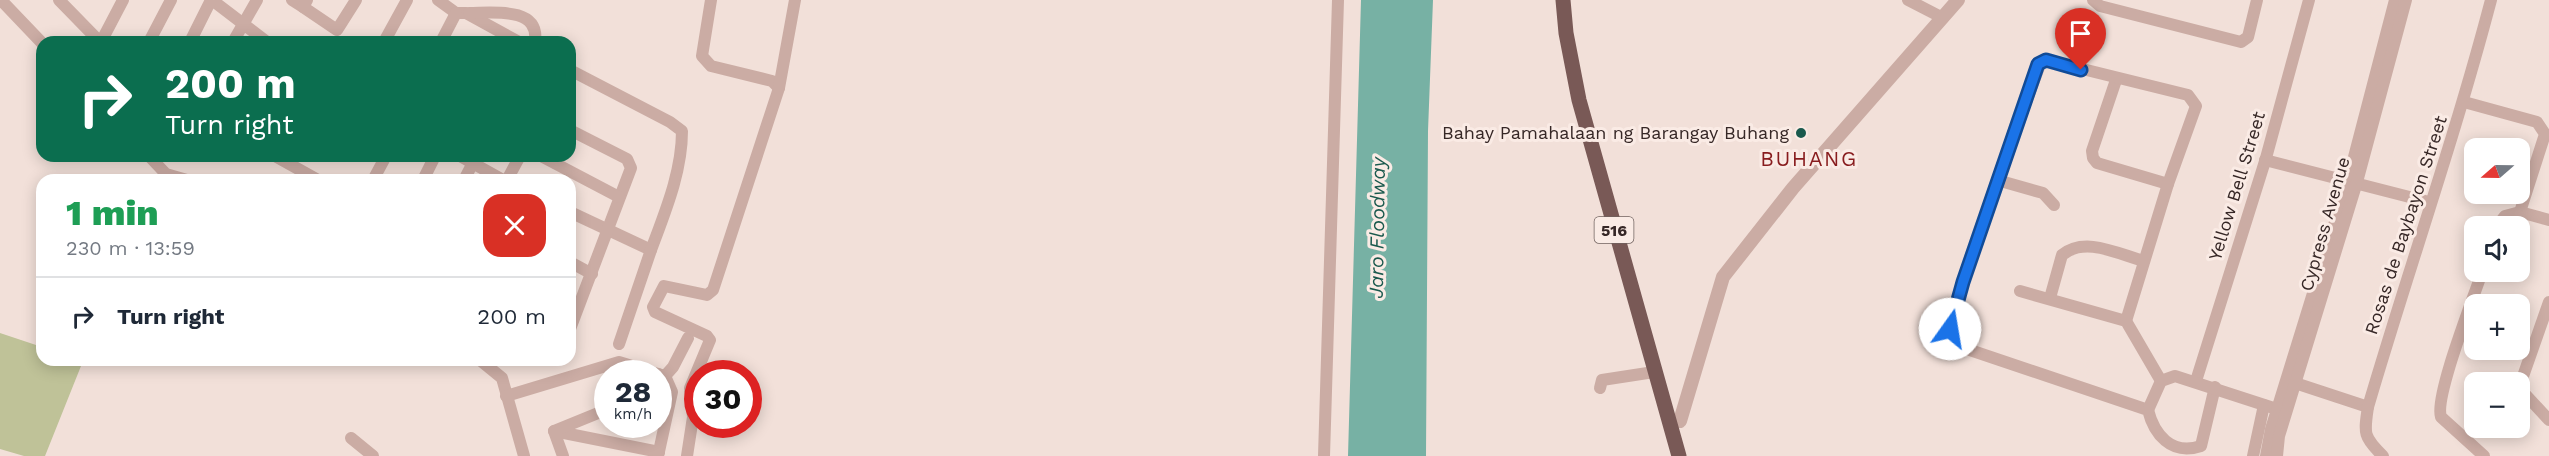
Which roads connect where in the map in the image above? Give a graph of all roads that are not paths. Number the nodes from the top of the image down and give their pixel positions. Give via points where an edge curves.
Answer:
1 (1, 0) edge
2 (123, 0) edge
3 (171, 0) edge
4 (212, 0) edge
5 (257, 0) edge
6 (292, 0) edge
7 (356, 0) edge
8 (407, 0) edge
9 (415, 0) edge
10 (438, 0) edge
11 (711, 0) edge
12 (795, 0) edge
13 (1338, 0) edge
14 (1563, 0) edge
15 (1908, 0) edge
16 (1958, 0) edge
17 (2093, 0) edge
18 (2257, 0) edge
19 (2309, 0) edge
20 (2395, 0) edge
21 (2406, 0) edge
22 (2491, 0) edge
23 (66, 3) edge
24 (305, 4) edge
25 (461, 13) junction
26 (1943, 18) junction
27 (242, 24) junction
28 (96, 36) edge
29 (104, 36) edge
30 (153, 36) edge
31 (193, 36) edge
32 (236, 36) edge
33 (259, 36) edge
34 (387, 36) edge
35 (396, 36) edge
36 (445, 36) edge
37 (507, 36) edge
38 (535, 36) edge
39 (36, 37) edge
40 (576, 73) edge
41 (2116, 80) junction
42 (779, 88) junction
43 (2464, 102) junction
44 (576, 133) edge
45 (2265, 160) junction
46 (155, 162) edge
47 (284, 162) edge
48 (479, 162) edge
49 (552, 162) edge
50 (166, 174) edge
51 (301, 174) edge
52 (496, 174) edge
53 (574, 174) edge
54 (576, 175) edge
55 (1997, 180) junction
56 (2353, 181) junction
57 (2168, 184) junction
58 (619, 198) junction
59 (2429, 202) junction
60 (2054, 205) dead end
61 (2520, 212) junction
62 (576, 215) edge
63 (2505, 216) edge
64 (2549, 220) edge
65 (608, 230) junction
66 (651, 250) junction
67 (2144, 261) junction
68 (576, 265) edge
69 (592, 274) junction
70 (2479, 282) edge
71 (2020, 291) dead end
72 (2050, 297) junction
73 (576, 302) edge
74 (2549, 304) edge
75 (2126, 321) junction
76 (688, 338) dead end
77 (619, 344) dead end
78 (487, 366) edge
79 (672, 368) edge
80 (594, 370) edge
81 (1654, 372) junction
82 (2160, 381) junction
83 (2196, 381) junction
84 (2292, 381) junction
85 (2215, 387) junction
86 (1600, 388) dead end
87 (506, 396) junction
88 (2264, 405) junction
89 (2368, 407) junction
90 (2148, 410) junction
91 (2282, 411) junction
92 (594, 415) edge
93 (2549, 420) edge
94 (1680, 421) joint
95 (554, 432) junction
96 (351, 438) dead end
97 (660, 438) edge
98 (659, 454) edge
99 (2272, 455) edge
100 (373, 456) edge
101 (524, 456) edge
102 (563, 456) edge
103 (687, 456) edge
104 (1324, 456) edge
105 (1679, 456) edge
106 (2253, 456) edge
107 (2383, 456) edge
108 (2484, 456) edge

1 - 39 street
2 - 29 street
3 - 30 street
4 - 27 street
4 - 31 street
5 - 27 street
6 - 24 street
7 - 24 street via 337,30
8 - 34 street
9 - 35 street
10 - 25 street
11 - 42 street via 702,56 711,66 772,81
12 - 42 street
13 - 104 street
14 - 81 main road, 516 via 1579,100
15 - 26 street
16 - 26 street
17 - 18 street via 2100,6 2241,42 2248,37
19 - 45 street, Yellow Bell Street
20 - 56 street, Cypress Avenue
21 - 56 street, Cypress Avenue
22 - 43 street, Rosas de Baybayon Street
23 - 28 street
25 - 36 street
25 - 37 street
25 - 38 street via 508,12 528,19
26 - 94 street via 1793,188 1723,277
27 - 32 street
27 - 33 street
40 - 66 street via 682,131 675,184
41 - 55 street via 2046,60 2038,64
41 - 57 street via 2093,158 2097,163
41 - 57 street via 2188,95 2194,100 2196,106
42 - 103 street via 713,290 707,295 664,286 653,307 655,312 711,340 690,388 693,417
43 - 59 street, Rosas de Baybayon Street
43 - 61 street via 2543,127 2545,135
44 - 58 street via 631,163
45 - 56 street
45 - 83 street, Yellow Bell Street
46 - 50 street
47 - 51 street
48 - 52 street
49 - 53 street
54 - 58 street
55 - 60 street via 2043,193
55 - 90 street via 1952,316 1950,329 1954,339 1962,347
56 - 59 street
56 - 84 street, Cypress Avenue
57 - 67 street
58 - 65 street
59 - 89 street, Rosas de Baybayon Street
61 - 63 street
61 - 64 street
62 - 65 street
65 - 66 street
65 - 69 street
66 - 77 street
67 - 72 street via 2087,245 2076,246 2062,255
67 - 75 street
68 - 69 street
69 - 73 street
70 - 108 street via 2443,390 2440,412
71 - 72 street
72 - 75 street
74 - 93 street via 2521,382 2523,392
75 - 82 street
76 - 79 street
78 - 87 street via 502,378
80 - 87 street
81 - 86 street via 1602,380
81 - 105 main road, 516
82 - 83 street via 2175,376
82 - 90 street
83 - 85 street
84 - 89 street
84 - 91 street, Cypress Avenue
85 - 88 street
85 - 90 street via 2201,446 2187,454 2172,453 2161,445
87 - 101 street
88 - 91 street
88 - 106 street
89 - 107 street, Rosas de Baybayon Street via 2365,435
91 - 99 street, Cypress Avenue
92 - 95 street
94 - 105 main road
95 - 98 street
95 - 102 street
96 - 100 street
97 - 98 street

